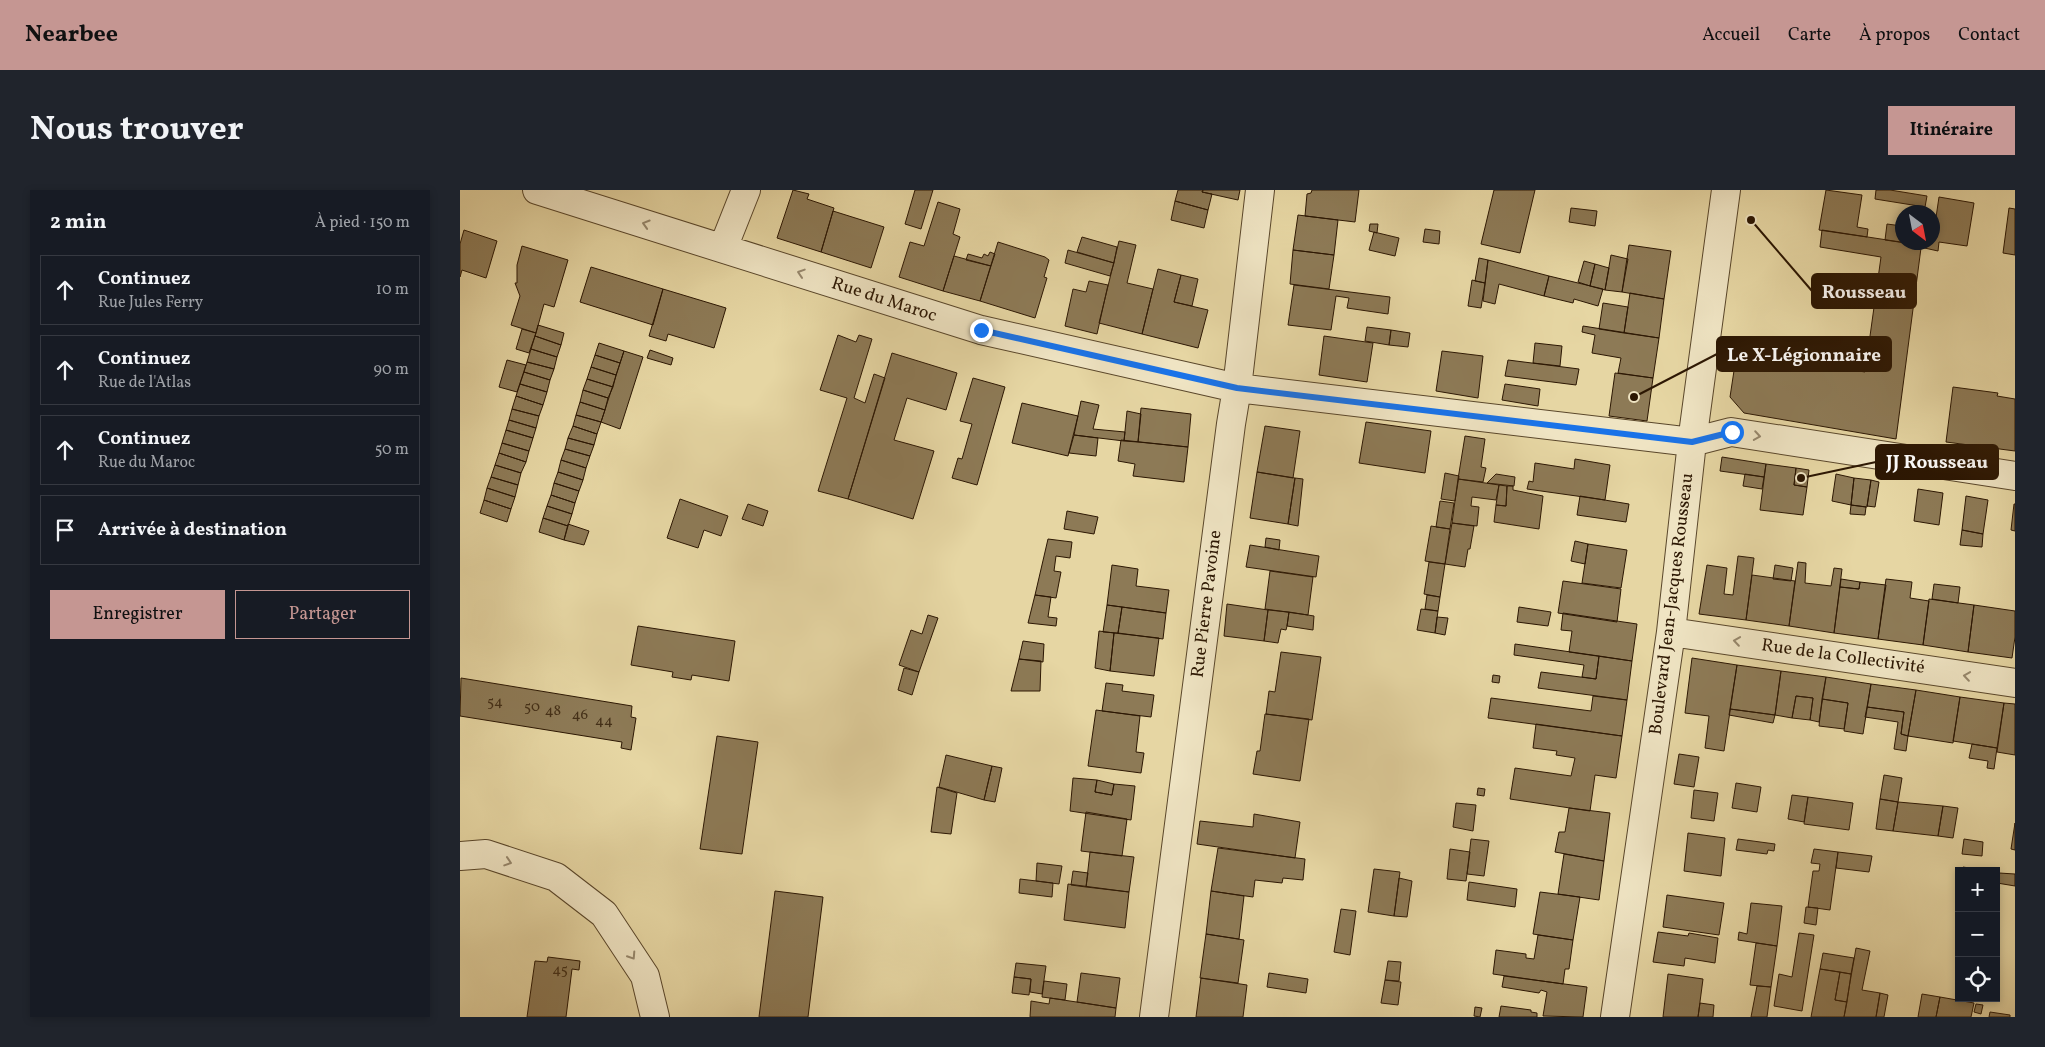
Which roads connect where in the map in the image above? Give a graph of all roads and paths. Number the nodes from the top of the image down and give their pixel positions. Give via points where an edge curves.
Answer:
1 (537, 190) edge
2 (746, 190) edge
3 (1260, 190) edge
4 (1726, 190) edge
5 (723, 248) junction
6 (1237, 388) junction
7 (1692, 442) junction
8 (2015, 476) edge
9 (1671, 632) junction
10 (2015, 683) edge
11 (460, 856) edge
12 (655, 1017) edge
13 (1154, 1017) edge
14 (1615, 1017) edge

5 -> 1 street, Rue du Maroc
2 - 5 street
3 - 6 street, Rue Pierre Pavoine
4 - 7 street, Boulevard Jean-Jacques Rousseau
6 -> 5 street, Rue du Maroc via 981,330
6 - 7 street, Rue du Maroc
6 - 13 street, Rue Pierre Pavoine
7 -> 8 street via 1732,432
7 - 9 street, Boulevard Jean-Jacques Rousseau
10 -> 9 street, Rue de la Collectivité
9 - 14 street, Boulevard Jean-Jacques Rousseau
11 -> 12 street via 486,854 556,877 604,914 645,976

